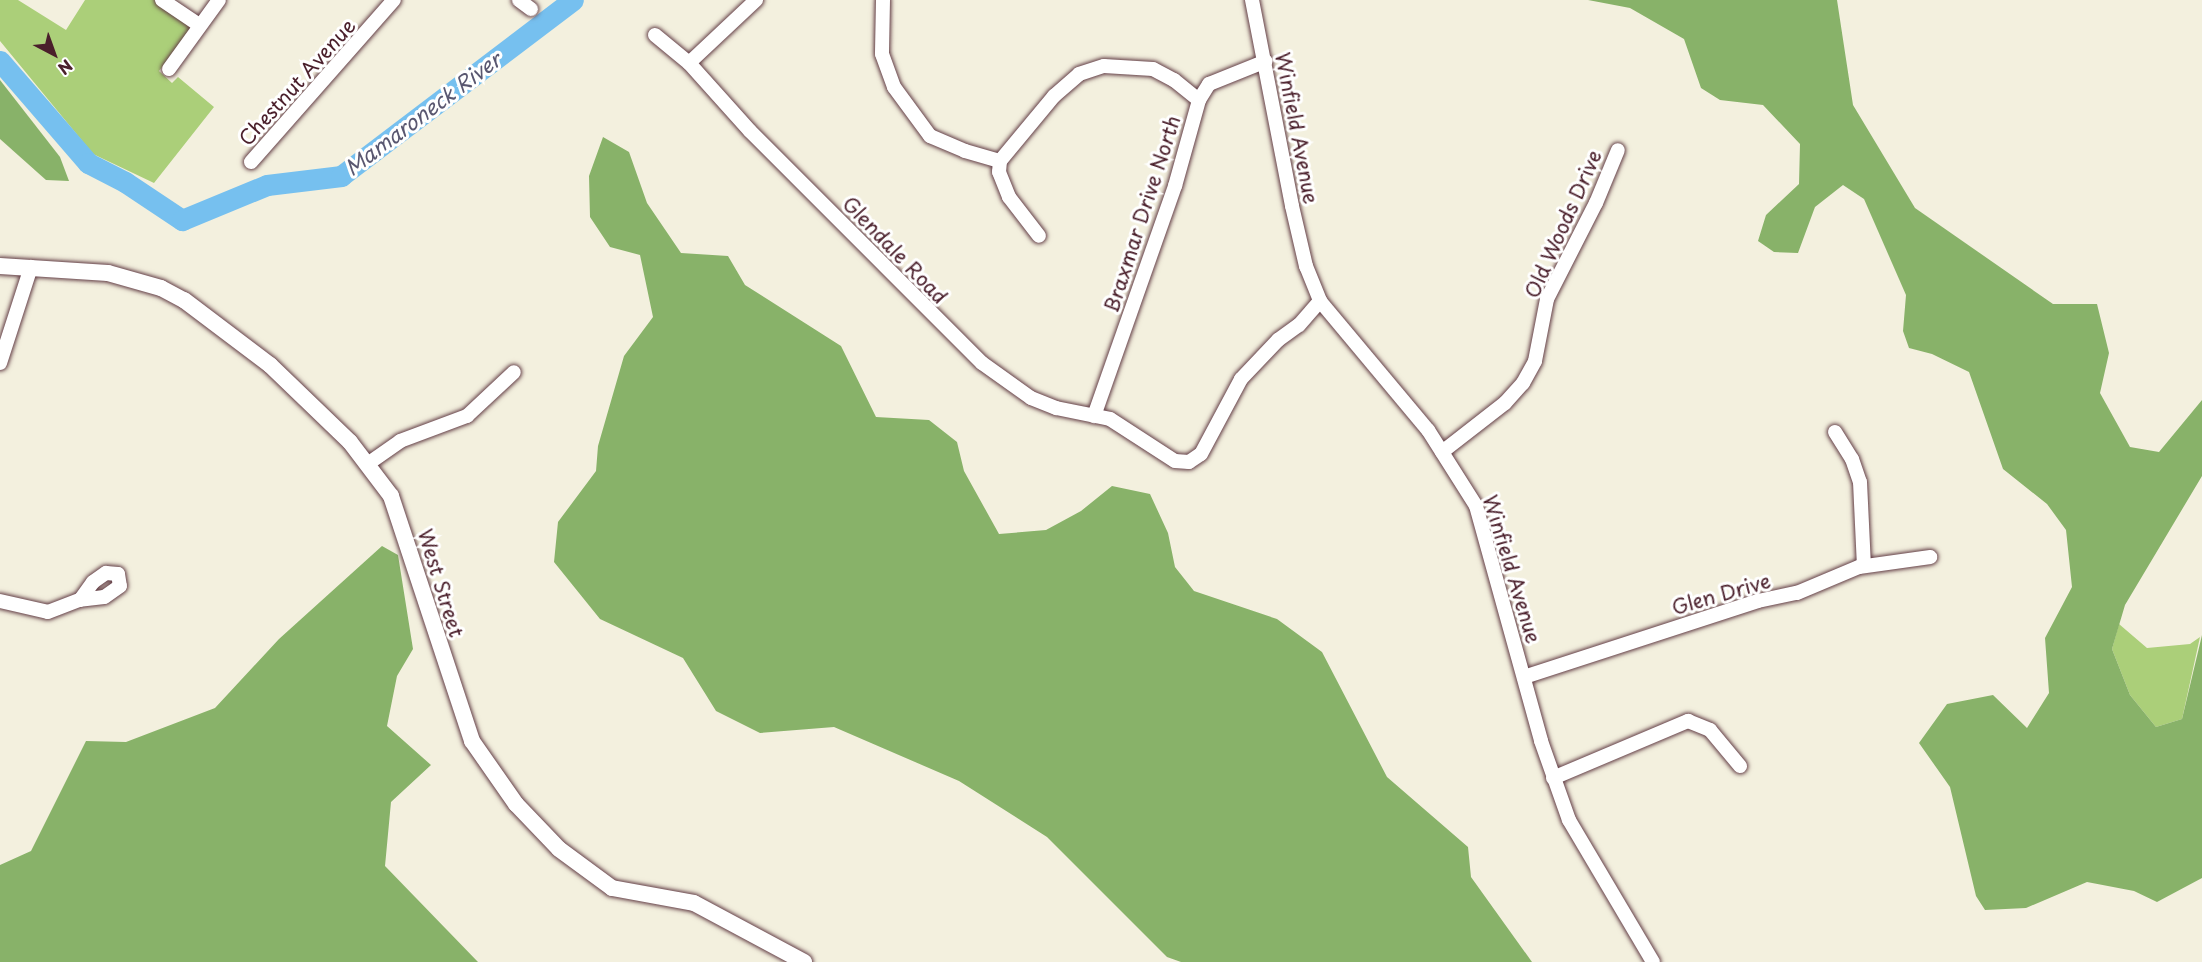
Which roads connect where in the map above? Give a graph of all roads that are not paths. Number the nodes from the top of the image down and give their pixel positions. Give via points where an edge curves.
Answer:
1 (162, 0) edge
2 (219, 0) edge
3 (394, 0) edge
4 (519, 0) edge
5 (756, 0) edge
6 (883, 0) edge
7 (1252, 0) edge
8 (531, 9) dead end
9 (199, 25) junction
10 (655, 35) dead end
11 (1266, 62) junction
12 (689, 63) junction
13 (169, 69) dead end
14 (1199, 100) junction
15 (1617, 150) dead end
16 (1000, 161) junction
17 (251, 162) dead end
18 (1039, 236) dead end
19 (0, 266) edge
20 (31, 267) junction
21 (1320, 301) junction
22 (0, 363) edge
23 (514, 372) dead end
24 (1094, 416) junction
25 (1835, 432) dead end
26 (1442, 453) junction
27 (369, 463) junction
28 (1930, 557) dead end
29 (1864, 566) junction
30 (80, 600) dead end
31 (0, 601) edge
32 (1524, 677) junction
33 (1740, 766) dead end
34 (1553, 778) junction
35 (804, 962) edge
36 (1653, 962) edge

1 - 9 street
2 - 9 street
3 - 17 street, Chestnut Avenue
4 - 8 street
5 - 12 street
6 - 16 street via 882,54 894,87 914,116 930,136
7 - 11 street, Winfield Avenue
9 - 13 street
10 - 12 street, Glendale Road
11 - 14 street, Braxmar Drive North via 1209,84
11 - 21 street, Winfield Avenue via 1292,206 1306,266
12 - 24 street, Glendale Road via 750,131 982,363 1031,398
14 - 16 street via 1153,69 1104,66 1079,74 1054,96
14 - 24 street, Braxmar Drive North via 1175,186
15 - 26 street, Old Woods Drive via 1596,203 1547,298 1535,361 1523,383 1505,403
16 - 18 street via 999,172 1009,197
19 - 20 street, West Street
20 - 22 street
20 - 27 street, West Street via 136,279 184,300 270,365
21 - 24 street, Glendale Road via 1241,380 1201,454 1189,462 1175,461 1121,424
21 - 26 street, Winfield Avenue via 1428,430
23 - 27 street via 468,416 400,441
25 - 29 street via 1852,459 1860,482
26 - 32 street, Winfield Avenue via 1476,506
27 - 35 street, West Street via 391,496 472,741 516,804 559,849 612,888 694,903
28 - 29 street, Glen Drive
29 - 32 street, Glen Drive via 1797,593 1758,601
30 - 31 street via 48,612
32 - 34 street, Winfield Avenue
33 - 34 street via 1710,730 1688,721
34 - 36 street, Winfield Avenue via 1569,819

